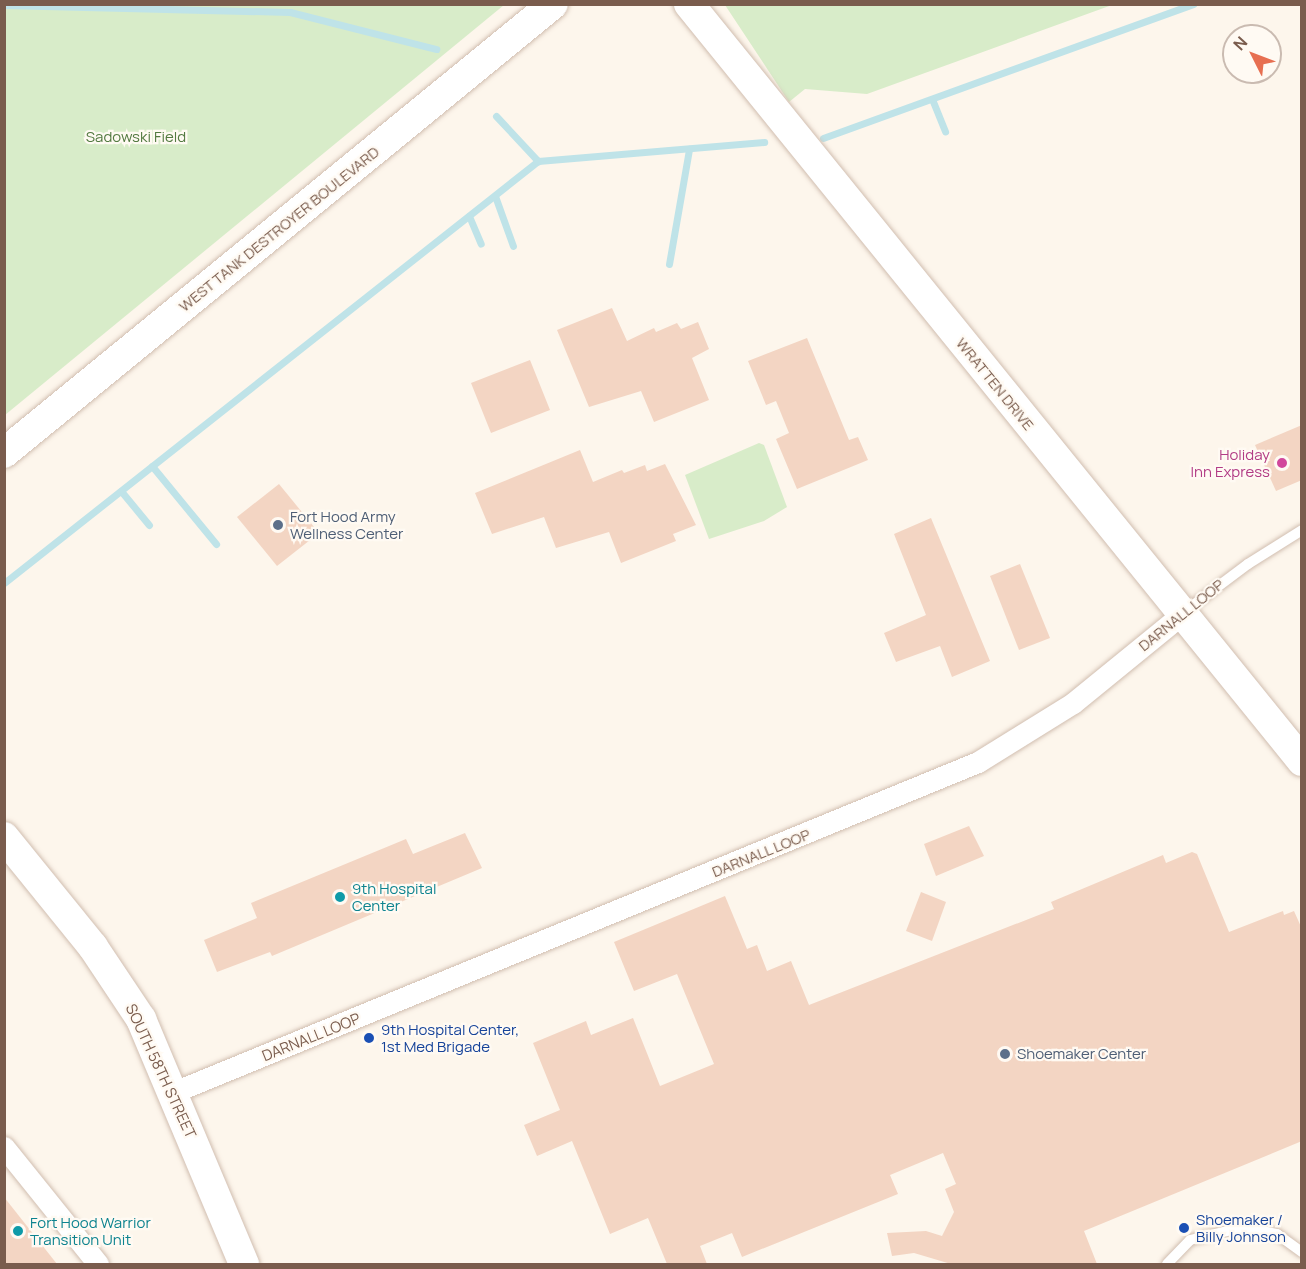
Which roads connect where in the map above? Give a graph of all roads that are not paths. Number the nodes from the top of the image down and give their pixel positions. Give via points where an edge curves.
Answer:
1 (553, 4) edge
2 (689, 4) edge
3 (4, 453) edge
4 (1302, 530) edge
5 (1182, 614) junction
6 (1302, 761) edge
7 (4, 837) edge
8 (174, 1092) junction
9 (4, 1147) edge
10 (1302, 1252) edge
11 (98, 1264) edge
12 (244, 1264) edge
13 (1167, 1264) edge

1 - 3 street, WEST TANK DESTROYER BOULEVARD
2 - 5 street, WRATTEN DRIVE
4 - 5 lane, DARNALL LOOP via 1248,564
5 - 6 street, WRATTEN DRIVE
5 - 8 street, DARNALL LOOP via 1073,703 978,762
7 - 8 street, SOUTH 58TH STREET via 117,981 141,1019
8 - 12 street, SOUTH 58TH STREET
9 - 11 street
10 - 13 lane via 1277,1234 1244,1227 1190,1240

